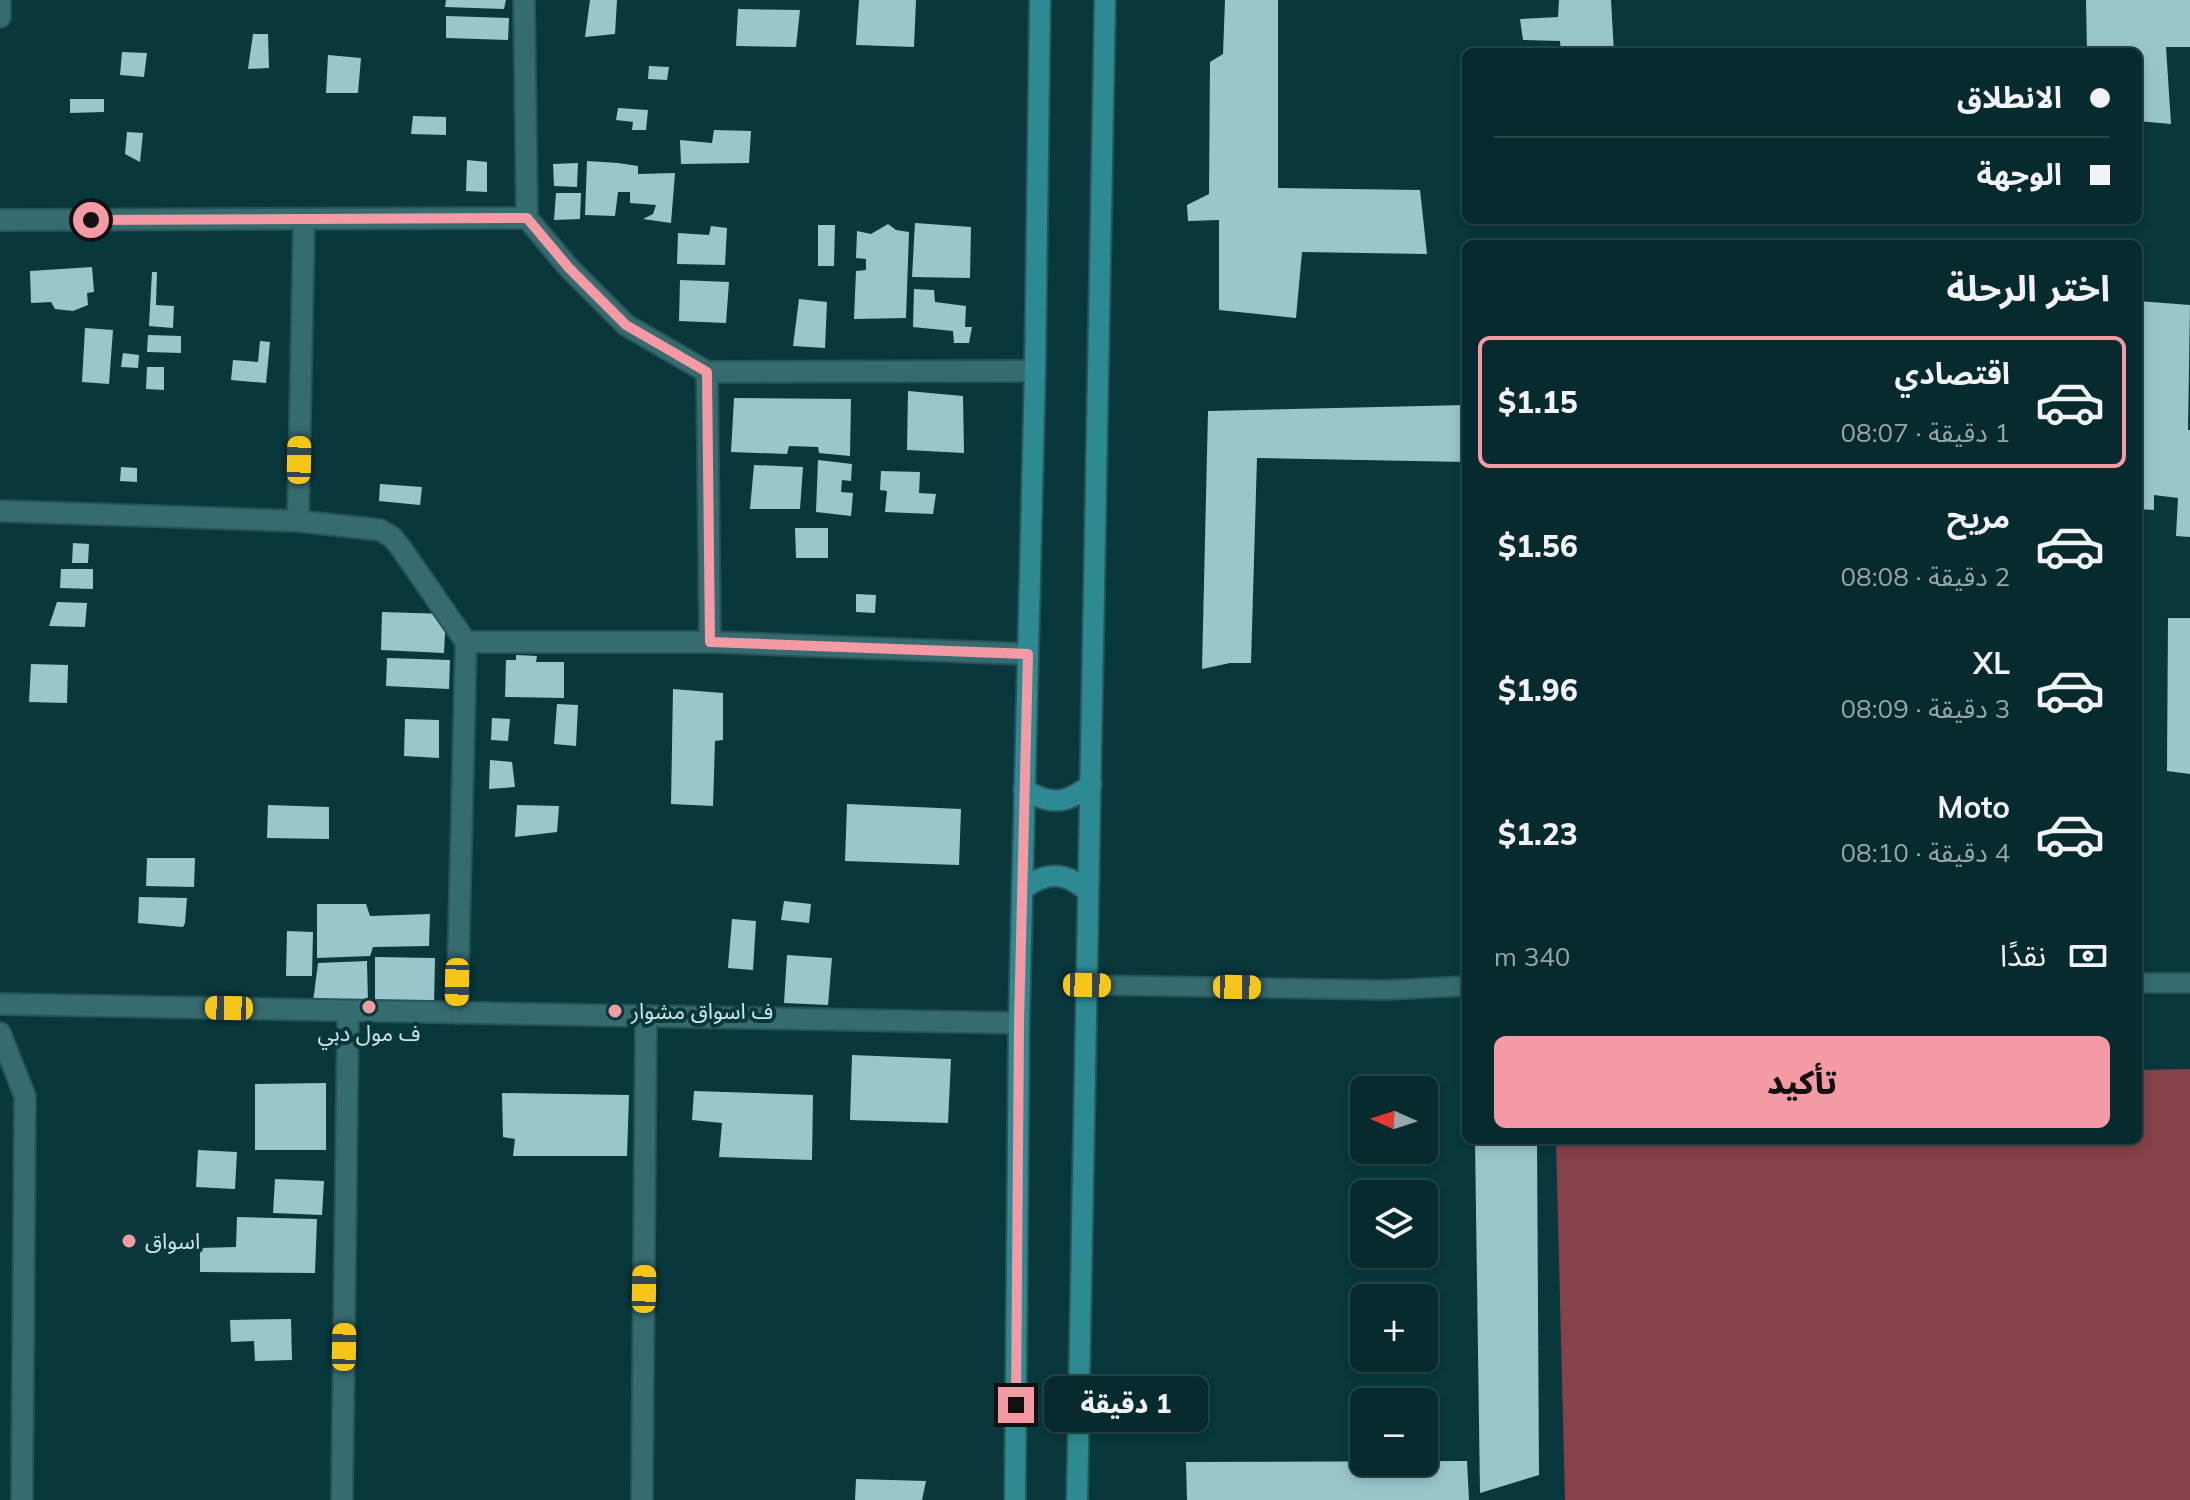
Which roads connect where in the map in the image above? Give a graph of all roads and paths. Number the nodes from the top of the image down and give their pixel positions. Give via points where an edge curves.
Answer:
1 (0, 0) edge
2 (524, 0) edge
3 (1040, 0) edge
4 (1105, 0) edge
5 (0, 17) edge
6 (527, 218) junction
7 (304, 219) junction
8 (0, 220) edge
9 (1035, 371) junction
10 (707, 372) junction
11 (0, 511) edge
12 (298, 521) junction
13 (466, 642) junction
14 (710, 642) junction
15 (1028, 654) junction
16 (1091, 784) junction
17 (1024, 789) junction
18 (1022, 890) junction
19 (1088, 892) junction
20 (2142, 983) edge
21 (2190, 983) edge
22 (1087, 985) junction
23 (1462, 986) edge
24 (0, 1004) edge
25 (348, 1011) junction
26 (457, 1013) junction
27 (646, 1017) junction
28 (1019, 1023) junction
29 (0, 1033) edge
30 (22, 1500) edge
31 (342, 1500) edge
32 (642, 1500) edge
33 (1015, 1500) edge
34 (1077, 1500) edge

1 - 5 street
2 - 6 street
3 - 9 street
4 - 16 street
6 - 7 street
6 - 10 street via 626,325
7 - 8 street
7 - 12 street
9 - 10 street
9 - 15 street
10 - 14 street
11 - 12 street
12 - 13 street via 380,530 392,537
13 - 14 street
13 - 26 street
14 - 15 street
15 - 17 street
16 - 17 street via 1066,800 1051,801
16 - 19 street
17 - 18 street
18 - 19 street via 1043,877 1056,876 1068,877
18 - 28 street
19 - 22 street
20 - 21 lane
22 - 23 lane via 1386,990
22 - 34 street
24 - 25 street
25 - 26 street
25 - 31 street
26 - 27 street
27 - 28 street
27 - 32 street
28 - 33 street
29 - 30 street via 25,1096

